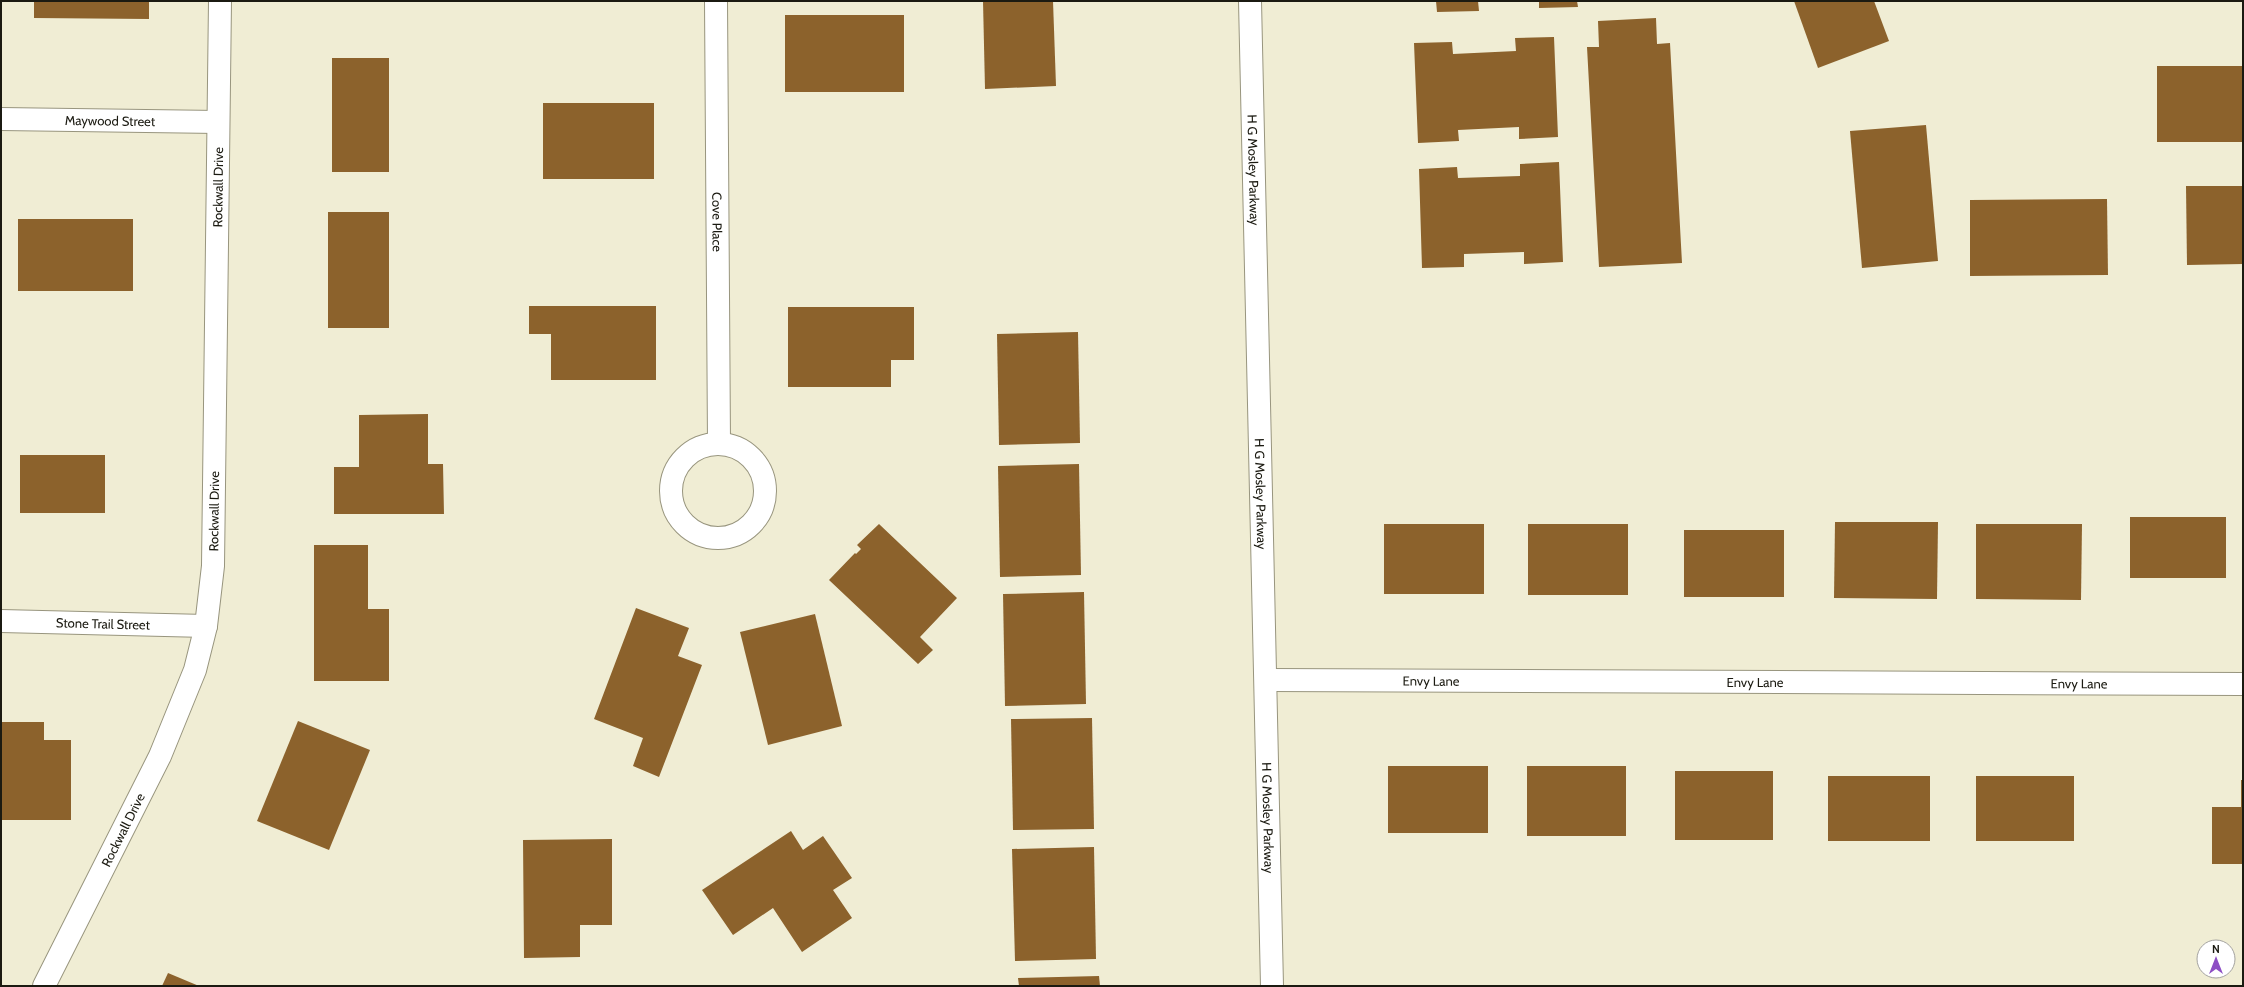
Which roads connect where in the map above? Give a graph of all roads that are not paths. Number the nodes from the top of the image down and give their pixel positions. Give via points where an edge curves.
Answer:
1 (220, 1) edge
2 (716, 1) edge
3 (1250, 1) edge
4 (1, 119) edge
5 (218, 122) junction
6 (719, 443) junction
7 (1, 622) edge
8 (206, 626) junction
9 (1266, 680) junction
10 (2243, 684) edge
11 (44, 986) edge
12 (1272, 986) edge

1 - 5 street, Rockwall Drive
2 - 6 street, Cove Place
3 - 9 street, H G Mosley Parkway
4 - 5 street, Maywood Street
5 - 8 street, Rockwall Drive via 213,566
6 - 6 street via 735,446 749,454 759,466 765,482 766,497 760,513 751,525 737,534 721,538 705,536 691,530 680,520 673,506 670,491 673,476 690,452 704,445
7 - 8 street, Stone Trail Street
8 - 11 street, Rockwall Drive via 195,670 160,756
9 - 10 street, Envy Lane
9 - 12 street, H G Mosley Parkway

